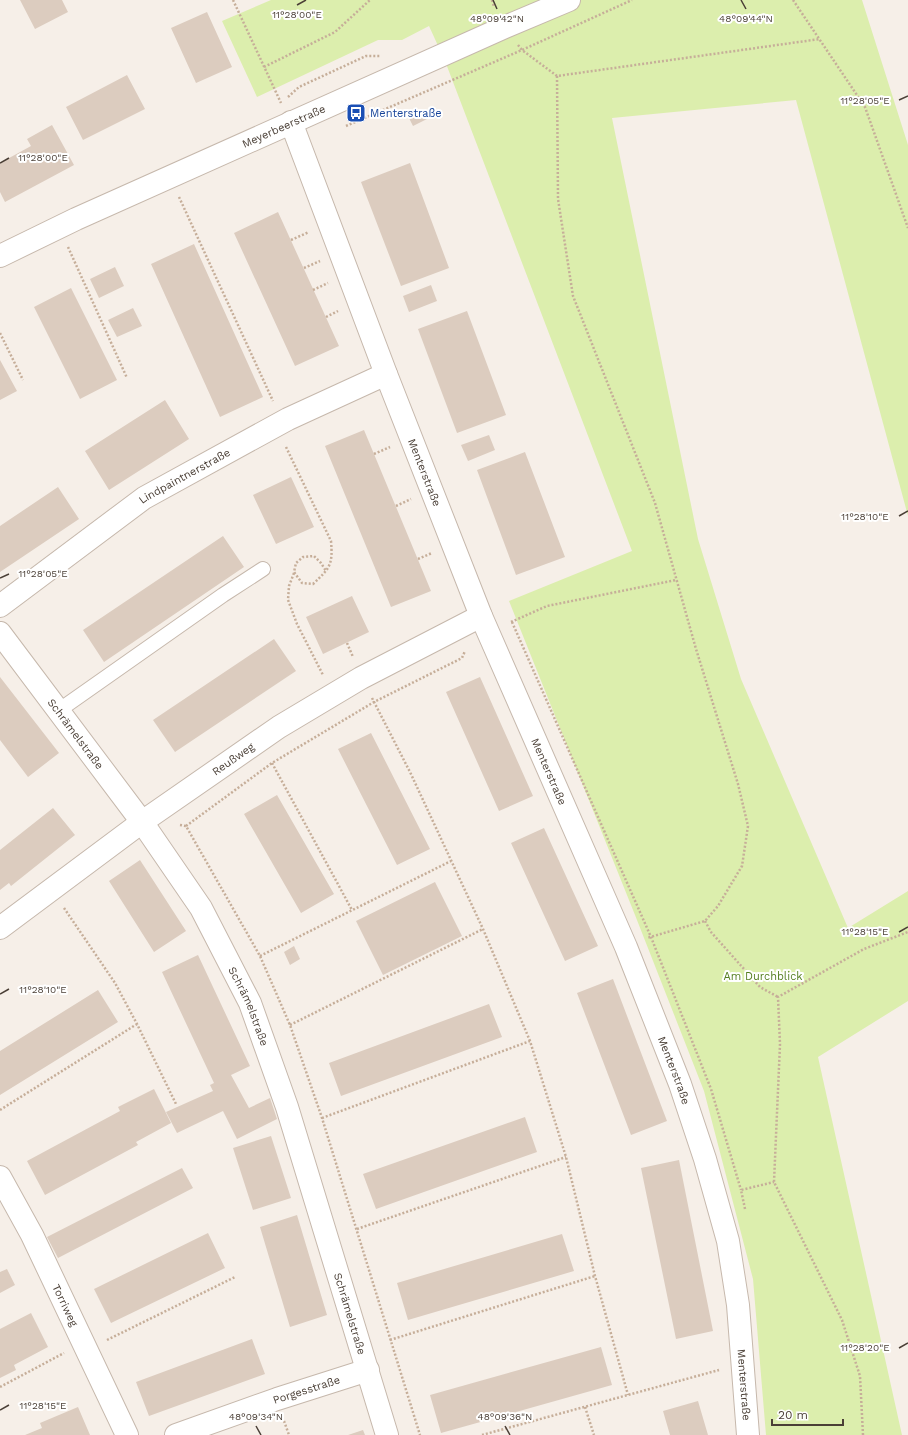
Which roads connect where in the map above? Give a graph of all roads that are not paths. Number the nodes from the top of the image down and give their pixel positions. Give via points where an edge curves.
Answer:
1 (569, 0) edge
2 (291, 122) junction
3 (0, 256) edge
4 (386, 374) junction
5 (263, 569) dead end
6 (0, 606) edge
7 (485, 624) junction
8 (0, 632) edge
9 (58, 711) junction
10 (142, 822) junction
11 (0, 928) edge
12 (0, 1177) edge
13 (368, 1370) junction
14 (127, 1435) edge
15 (176, 1435) edge
16 (387, 1435) edge
17 (748, 1435) edge

1 - 2 street, Meyerbeerstraße
2 - 3 street, Meyerbeerstraße
2 - 4 street, Menterstraße
4 - 6 street, Lindpaintnerstraße via 279,425 144,498
4 - 7 street, Menterstraße
5 - 9 lane via 223,594
7 - 10 street, Reußweg via 361,678 333,694 279,726
7 - 17 street, Menterstraße via 626,947 680,1084 705,1159 728,1241 738,1305
8 - 9 street, Schrämelstraße
9 - 10 street, Schrämelstraße
10 - 11 street, Reußweg
10 - 13 street, Schrämelstraße via 201,908 250,1003 288,1107
12 - 14 street, Torriweg via 32,1235
13 - 15 street, Porgesstraße
13 - 16 street, Schrämelstraße

